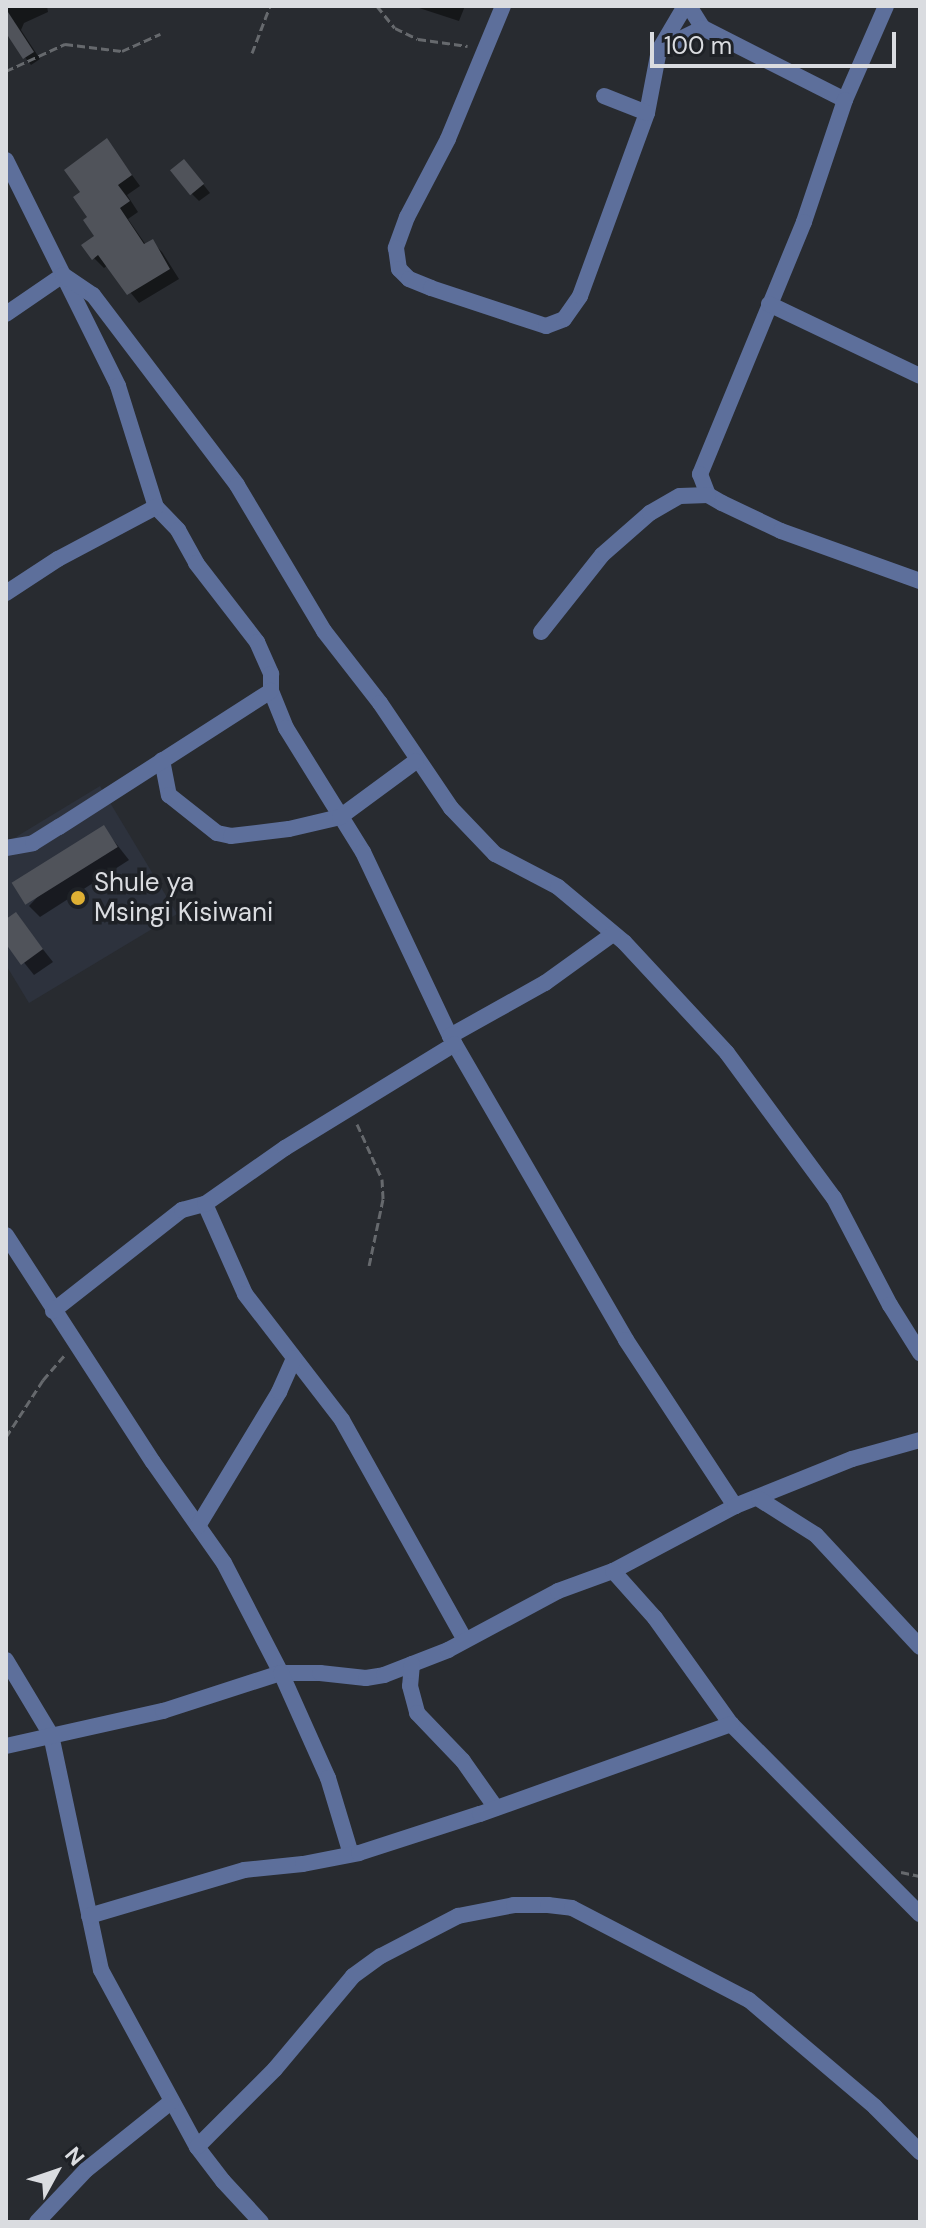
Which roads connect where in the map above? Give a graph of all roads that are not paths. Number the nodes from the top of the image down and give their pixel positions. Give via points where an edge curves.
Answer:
1 (503, 6) edge
2 (687, 6) edge
3 (886, 6) edge
4 (703, 28) junction
5 (659, 50) junction
6 (604, 96) dead end
7 (845, 100) junction
8 (647, 113) junction
9 (6, 160) edge
10 (12, 189) edge
11 (63, 275) junction
12 (769, 304) junction
13 (6, 314) edge
14 (920, 376) edge
15 (708, 495) junction
16 (156, 507) junction
17 (920, 581) edge
18 (6, 593) edge
19 (541, 632) dead end
20 (271, 691) junction
21 (162, 760) junction
22 (416, 761) junction
23 (340, 817) junction
24 (6, 848) edge
25 (613, 934) junction
26 (453, 1040) junction
27 (205, 1204) junction
28 (6, 1235) edge
29 (53, 1311) junction
30 (920, 1353) edge
31 (294, 1358) junction
32 (920, 1440) edge
33 (759, 1499) junction
34 (735, 1506) junction
35 (198, 1526) junction
36 (613, 1571) junction
37 (465, 1640) junction
38 (920, 1647) edge
39 (6, 1660) edge
40 (412, 1664) junction
41 (281, 1673) junction
42 (731, 1724) junction
43 (51, 1735) junction
44 (6, 1746) edge
45 (496, 1808) junction
46 (351, 1854) junction
47 (920, 1914) edge
48 (89, 1916) junction
49 (171, 2102) junction
50 (197, 2147) junction
51 (920, 2152) edge
52 (37, 2222) edge
53 (261, 2222) edge

1 - 8 street via 396,248 399,269 409,279 556,325 580,296
2 - 4 street
2 - 5 street
3 - 7 street
4 - 5 street
4 - 7 street
5 - 8 street
6 - 8 street
7 - 12 street via 804,222
9 - 10 street
10 - 11 street
11 - 13 street
11 - 16 street via 118,386
11 - 22 street via 93,295 237,485 324,631 380,703
12 - 14 street
12 - 15 street via 700,474
15 - 17 street via 781,531
15 - 19 street via 680,496 650,513 602,555
16 - 18 street
16 - 20 street via 257,642 271,674
20 - 21 street
20 - 23 street via 286,728
21 - 23 street via 169,795 217,833 250,835
21 - 24 street via 33,843
22 - 23 street
22 - 25 street via 469,830 495,854 558,887
23 - 26 street via 363,852
25 - 26 street
25 - 30 street via 727,1053 800,1150 834,1198
26 - 27 street
26 - 34 street via 626,1340
27 - 29 street via 172,1217
27 - 31 street via 245,1294
28 - 29 street
29 - 35 street
31 - 35 street
31 - 37 street via 342,1420
32 - 33 street via 852,1459
33 - 34 street
33 - 38 street via 816,1535
34 - 36 street
35 - 41 street via 224,1563
36 - 37 street via 558,1591
36 - 42 street via 655,1618
37 - 40 street
39 - 43 street
40 - 41 street via 366,1678
40 - 45 street via 410,1686 417,1713 463,1761
41 - 43 street via 163,1711
41 - 46 street via 328,1778
42 - 45 street
42 - 47 street
43 - 44 street
43 - 48 street
45 - 46 street
46 - 48 street via 244,1870
48 - 49 street via 101,1970
49 - 50 street
49 - 52 street via 86,2170
50 - 51 street via 275,2069 353,1976 418,1934 458,1916 514,1905 548,1905 572,1908 749,2000
50 - 53 street

